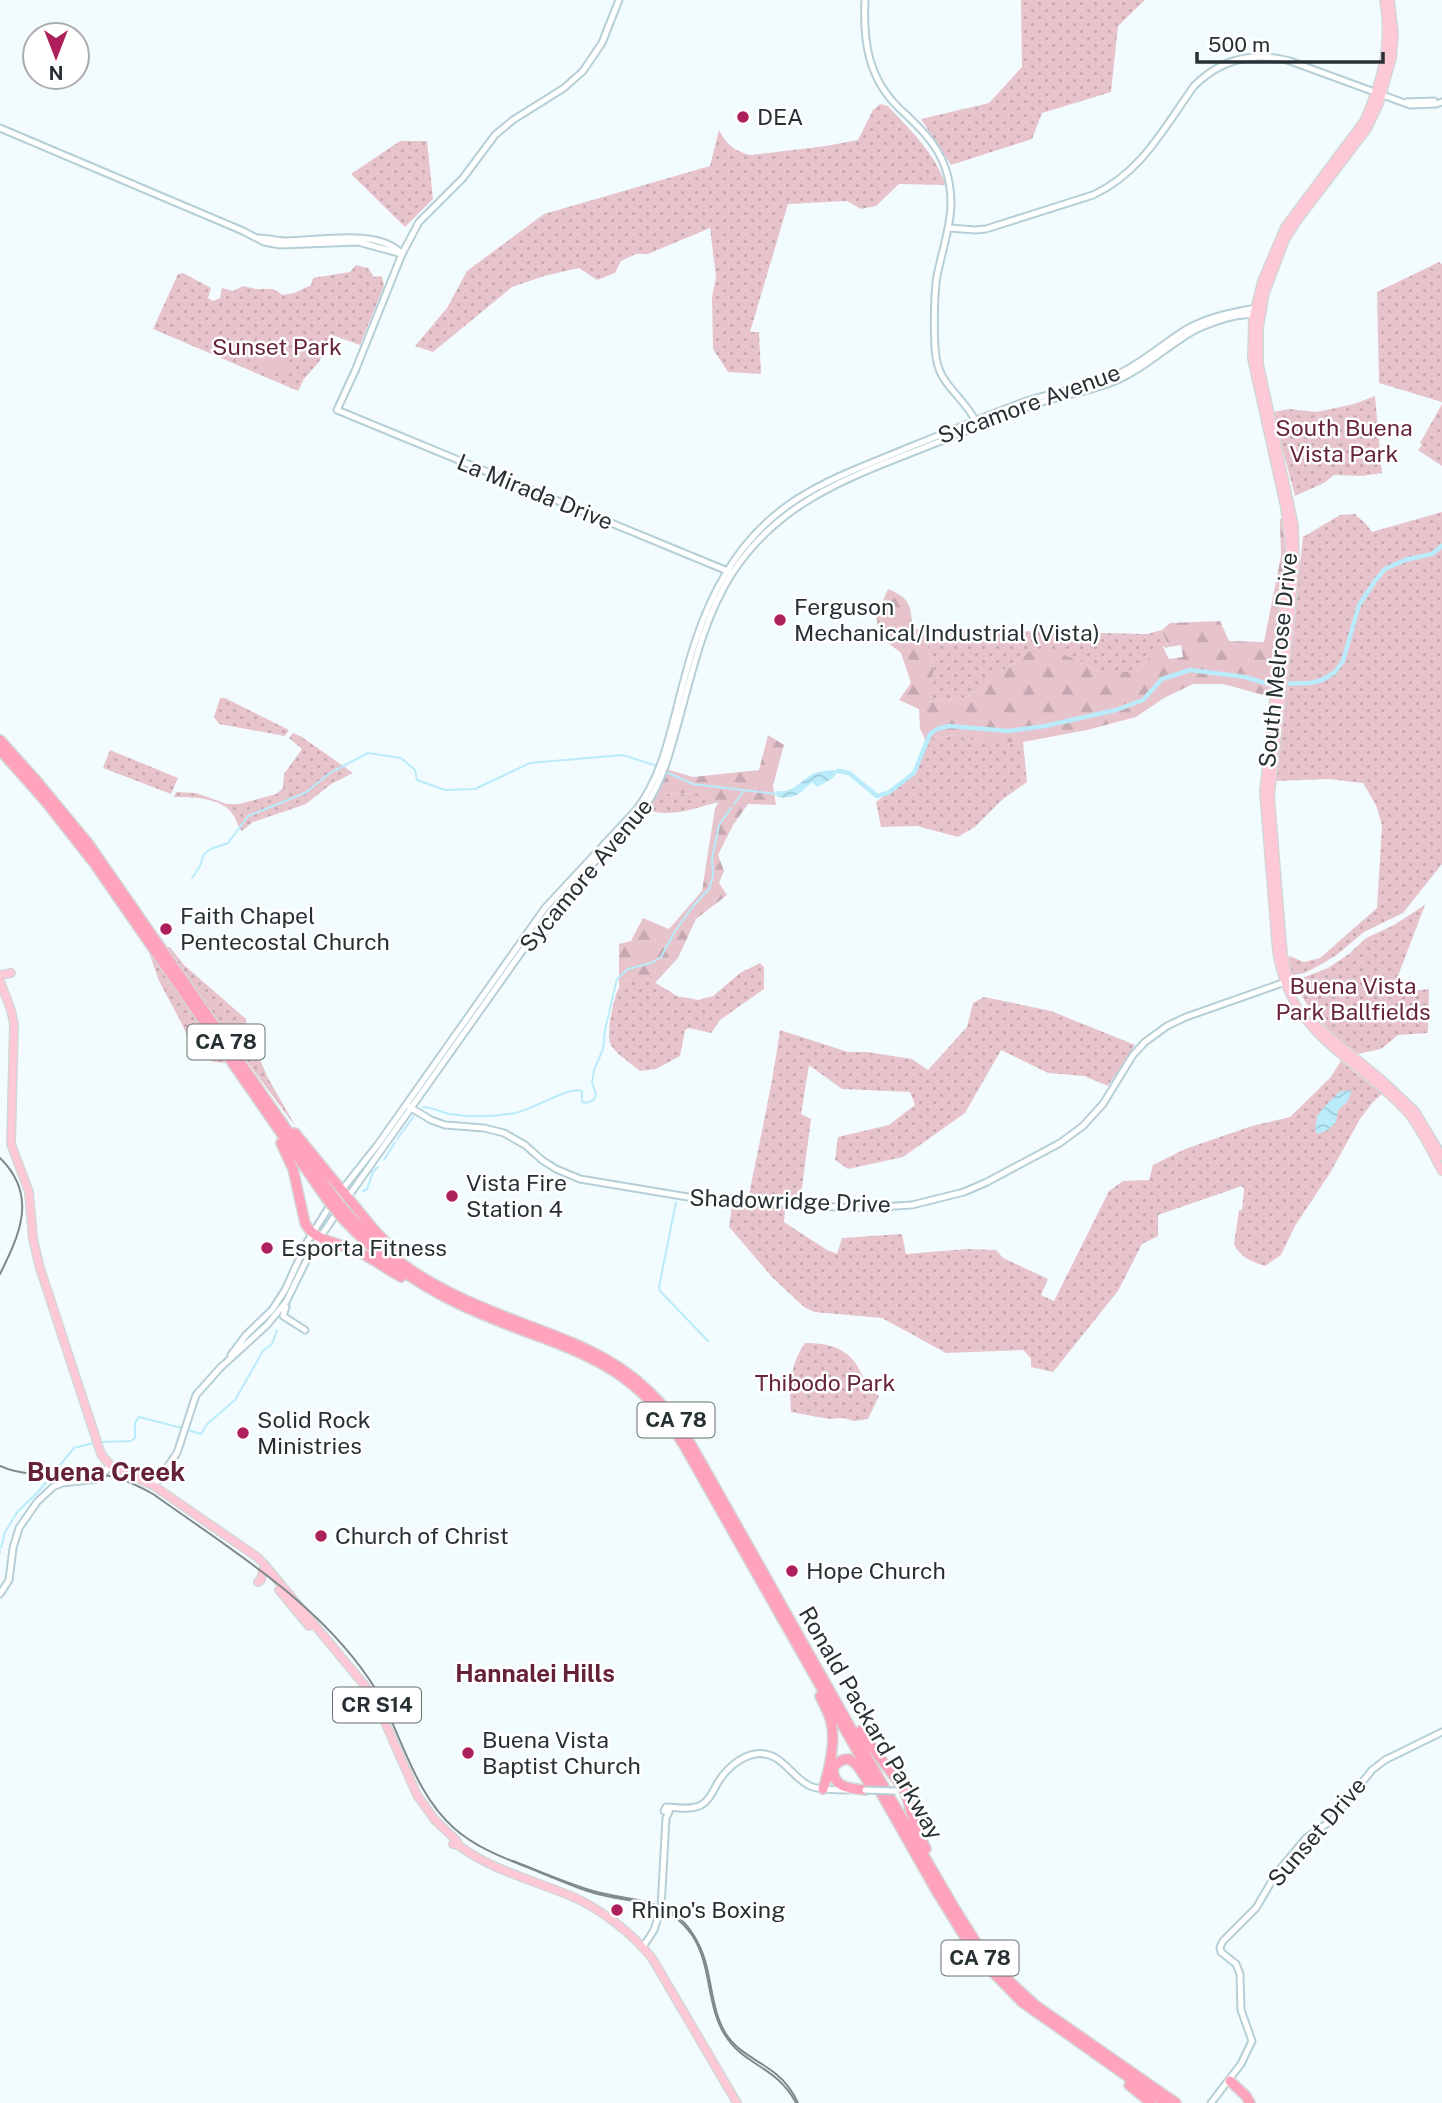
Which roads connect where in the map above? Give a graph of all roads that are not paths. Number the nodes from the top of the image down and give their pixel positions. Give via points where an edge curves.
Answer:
1 (619, 0) edge
2 (865, 0) edge
3 (1384, 0) edge
4 (1390, 0) edge
5 (1380, 93) junction
6 (1441, 102) edge
7 (0, 128) edge
8 (950, 228) junction
9 (411, 236) junction
10 (259, 239) junction
11 (397, 248) junction
12 (402, 254) junction
13 (1257, 311) junction
14 (1072, 391) junction
15 (977, 423) junction
16 (730, 572) junction
17 (1277, 702) junction
18 (1271, 728) junction
19 (0, 740) edge
20 (1275, 749) junction
21 (0, 750) edge
22 (68, 822) junction
23 (79, 837) junction
24 (11, 973) dead end
25 (0, 978) edge
26 (1286, 982) junction
27 (265, 1096) junction
28 (408, 1106) junction
29 (266, 1114) junction
30 (1442, 1156) edge
31 (1442, 1171) edge
32 (345, 1193) junction
33 (328, 1195) junction
34 (344, 1215) junction
35 (316, 1234) junction
36 (424, 1278) junction
37 (286, 1303) junction
38 (455, 1303) junction
39 (305, 1330) dead end
40 (227, 1362) junction
41 (110, 1465) junction
42 (154, 1486) junction
43 (250, 1553) junction
44 (264, 1570) junction
45 (271, 1578) junction
46 (258, 1582) dead end
47 (0, 1594) edge
48 (310, 1620) junction
49 (807, 1662) junction
50 (821, 1675) junction
51 (1442, 1732) edge
52 (835, 1765) junction
53 (825, 1789) junction
54 (865, 1790) junction
55 (900, 1791) junction
56 (900, 1827) junction
57 (458, 1845) junction
58 (937, 1877) junction
59 (643, 1947) junction
60 (1091, 2052) junction
61 (1127, 2069) junction
62 (1228, 2083) junction
63 (737, 2103) edge
64 (1151, 2103) edge
65 (1165, 2103) edge
66 (1176, 2103) edge
67 (1186, 2103) edge
68 (1211, 2103) edge
69 (1248, 2103) edge

1 - 9 main road via 602,43 583,71 495,135
2 - 8 main road via 864,35 870,61 885,92 926,133 937,151 950,185
3 - 5 main road, South Melrose Drive via 1387,51
4 - 5 main road, South Melrose Drive via 1392,58
5 - 6 main road via 1406,102
5 - 8 main road via 1279,58 1252,56 1233,61 1194,86 1136,166 1109,188 986,229
5 - 13 main road, South Melrose Drive via 1285,228 1265,271
7 - 10 main road
8 - 15 main road via 936,290 936,360 943,379
9 - 11 main road
9 - 12 main road
10 - 11 main road via 367,239
10 - 12 main road via 280,245 358,242
11 - 12 main road
12 - 16 main road, La Mirada Drive via 337,410
13 - 14 main road, Sycamore Avenue via 1197,329 1118,380
13 - 14 main road, Sycamore Avenue via 1225,313 1194,325 1125,371
13 - 17 main road, South Melrose Drive via 1252,359 1290,549
14 - 15 main road, Sycamore Avenue
14 - 15 main road, Sycamore Avenue via 1020,403
15 - 16 main road, Sycamore Avenue via 811,496 771,527
16 - 28 main road, Sycamore Avenue via 704,633 669,757 654,793 549,913
17 - 18 main road, South Melrose Drive
17 - 20 main road, South Melrose Drive
18 - 20 main road
18 - 26 main road, South Melrose Drive via 1264,807 1277,953
19 - 22 highway, Ronald Packard Parkway / CA 78
20 - 26 main road, South Melrose Drive via 1270,808
21 - 22 highway, Ronald Packard Parkway / CA 78
22 - 23 highway, Ronald Packard Parkway / CA 78
23 - 27 highway, Ronald Packard Parkway / CA 78
23 - 29 highway, Ronald Packard Parkway / CA 78
24 - 25 main road
25 - 41 main road via 14,1024 12,1144 29,1192 33,1240 101,1454
26 - 28 main road, Shadowridge Drive via 1180,1019 1157,1032 1133,1055 1103,1104 1083,1126 1052,1148 964,1192 912,1205 822,1207 694,1198 580,1179 504,1133 445,1125
26 - 30 main road, South Melrose Drive via 1311,1022 1415,1111
26 - 31 main road, South Melrose Drive via 1299,1013 1319,1036 1409,1115
27 - 32 highway
27 - 33 highway, Ronald Packard Parkway / CA 78
28 - 32 main road, Sycamore Avenue
29 - 33 highway, Ronald Packard Parkway / CA 78
29 - 35 highway via 291,1164 304,1223
32 - 35 main road, Sycamore Avenue
32 - 36 highway via 376,1232
33 - 34 highway, Ronald Packard Parkway / CA 78, bridge
34 - 36 highway, Ronald Packard Parkway / CA 78
34 - 38 highway, Ronald Packard Parkway / CA 78 via 367,1244 398,1269
35 - 37 main road, Sycamore Avenue
35 - 38 highway
35 - 40 main road, Sycamore Avenue via 272,1310
36 - 50 highway, Ronald Packard Parkway / CA 78 via 466,1300 590,1349 618,1365 667,1408
37 - 39 main road via 283,1316
37 - 40 main road, Sycamore Avenue
38 - 49 highway, Ronald Packard Parkway / CA 78 via 590,1357 622,1376 654,1404 685,1447
40 - 42 main road via 195,1395 177,1453
41 - 42 main road, CR S14
41 - 47 main road via 99,1478 62,1483 37,1502 19,1528 9,1580
42 - 43 main road, CR S14
43 - 44 main road, CR S14
43 - 48 main road, CR S14
44 - 45 main road, CR S14
44 - 46 main road
45 - 48 main road
45 - 57 main road, CR S14 via 363,1689 419,1806 444,1836
48 - 57 main road, CR S14 via 366,1687 417,1795
49 - 53 highway via 833,1731
49 - 56 highway, Ronald Packard Parkway / CA 78
50 - 55 highway
50 - 58 highway, Ronald Packard Parkway / CA 78
51 - 62 main road, Sunset Drive via 1372,1770 1332,1820 1306,1838 1256,1908 1221,1944 1221,1952 1236,1964 1240,1974 1241,2010 1252,2038 1245,2059
52 - 53 highway
52 - 54 highway via 839,1785
52 - 56 highway via 842,1760 854,1762
53 - 54 main road
53 - 59 main road via 805,1783 776,1758 759,1754 728,1770 701,1805 668,1811 661,1908
54 - 55 main road, bridge
55 - 58 highway
56 - 60 highway, Ronald Packard Parkway / CA 78 via 953,1920 988,1968 1030,2009
57 - 59 main road, CR S14 via 490,1864 582,1901
58 - 61 highway, Ronald Packard Parkway / CA 78 via 969,1933 1006,1978 1046,2013
59 - 63 main road, CR S14
60 - 64 highway
60 - 65 highway, Ronald Packard Parkway / CA 78
61 - 66 highway, Ronald Packard Parkway / CA 78
61 - 67 highway
62 - 68 main road, Sunset Drive
62 - 69 highway

